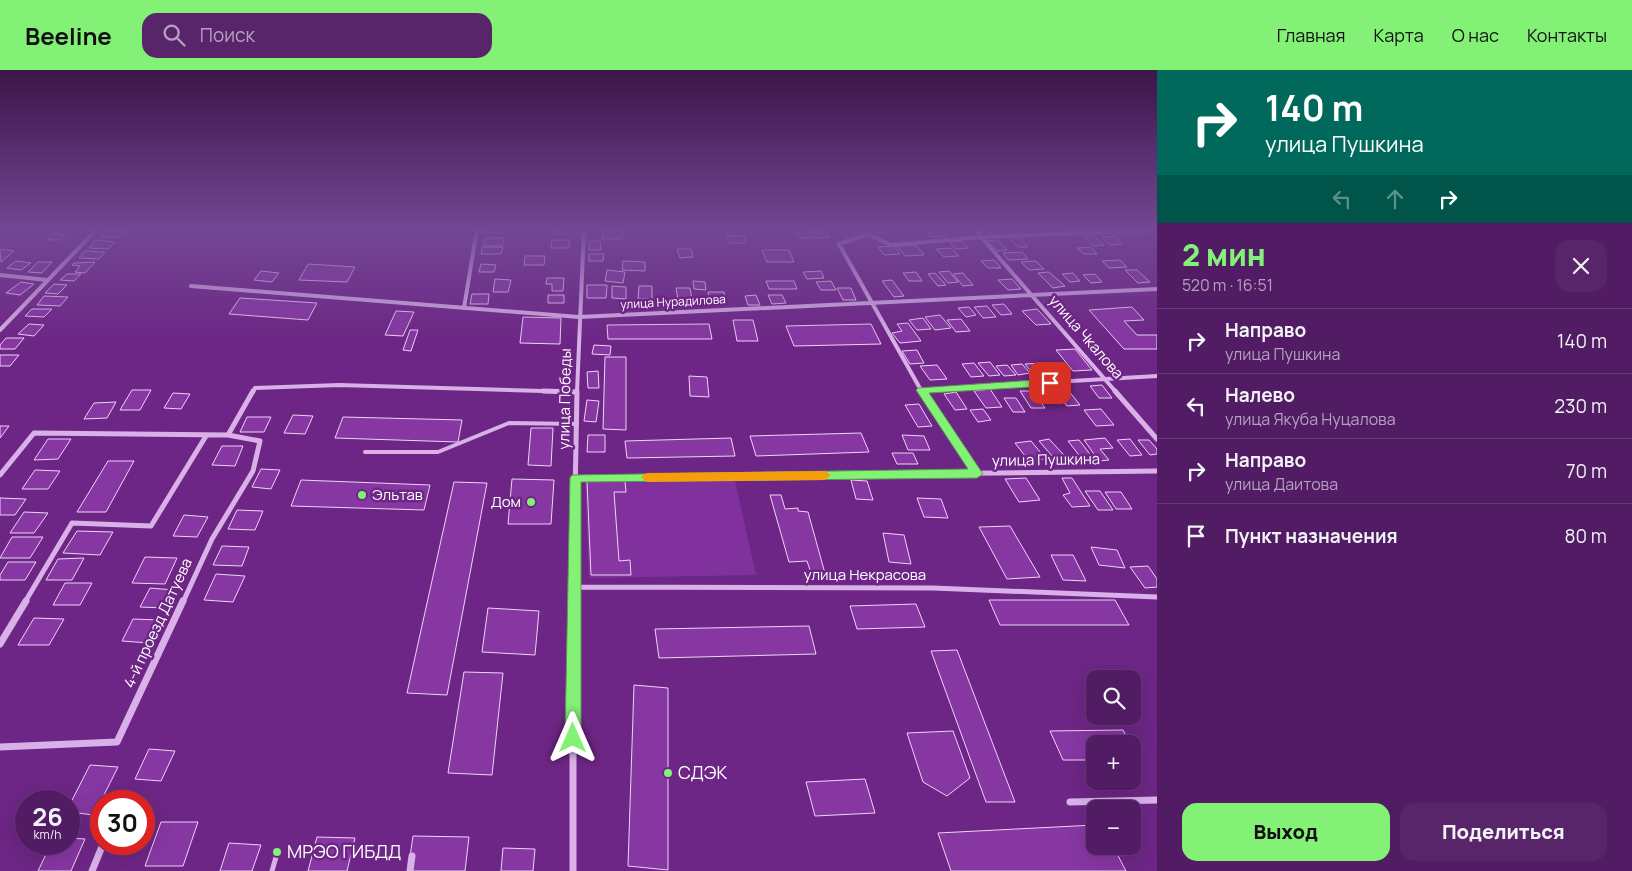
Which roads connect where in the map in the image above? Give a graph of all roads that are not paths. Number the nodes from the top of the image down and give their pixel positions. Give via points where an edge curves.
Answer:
1 (61, 266) edge
2 (471, 266) edge
3 (582, 266) edge
4 (851, 266) edge
5 (1007, 266) edge
6 (0, 275) edge
7 (48, 280) junction
8 (191, 286) dead end
9 (1157, 289) edge
10 (1032, 294) junction
11 (870, 302) junction
12 (464, 308) junction
13 (579, 317) junction
14 (0, 330) edge
15 (1157, 376) edge
16 (1106, 380) junction
17 (921, 390) junction
18 (578, 392) junction
19 (577, 424) junction
20 (228, 435) junction
21 (206, 436) junction
22 (1157, 439) edge
23 (365, 452) dead end
24 (1157, 471) edge
25 (977, 474) junction
26 (0, 475) edge
27 (576, 478) junction
28 (573, 587) junction
29 (1157, 597) edge
30 (0, 644) edge
31 (0, 747) edge
32 (1157, 800) edge
33 (1070, 802) dead end
34 (278, 850) dead end
35 (99, 855) edge
36 (412, 856) dead end
37 (92, 871) edge
38 (272, 871) edge
39 (410, 871) edge
40 (573, 871) edge

1 - 7 street
2 - 12 street
3 - 13 street, улица Победы
4 - 11 street
5 - 10 street, улица Чкалова
6 - 7 street
7 - 14 street
8 - 12 street, улица Нурадилова
9 - 10 street, улица Нурадилова
10 - 11 street, улица Нурадилова
10 - 16 street, улица Чкалова
11 - 13 street, улица Нурадилова
11 - 17 street
12 - 13 street, улица Нурадилова
13 - 18 street, улица Победы
15 - 16 street
16 - 17 street
16 - 22 street, улица Чкалова
17 - 25 street
18 - 19 street, улица Победы
18 - 20 street via 339,385 254,388
19 - 23 lane via 509,423 438,452
19 - 27 street, улица Победы
20 - 21 street
20 - 31 street, 4-й проезд Датуева via 260,441 253,471 212,539 117,742
21 - 26 street via 34,433
21 - 30 street via 151,526 72,523
24 - 25 street, улица Пушкина
25 - 27 street, улица Пушкина
27 - 28 street, улица Победы
28 - 29 street, улица Некрасова via 932,588
28 - 40 street, улица Победы
32 - 33 street
34 - 38 lane
35 - 37 street
36 - 39 street

